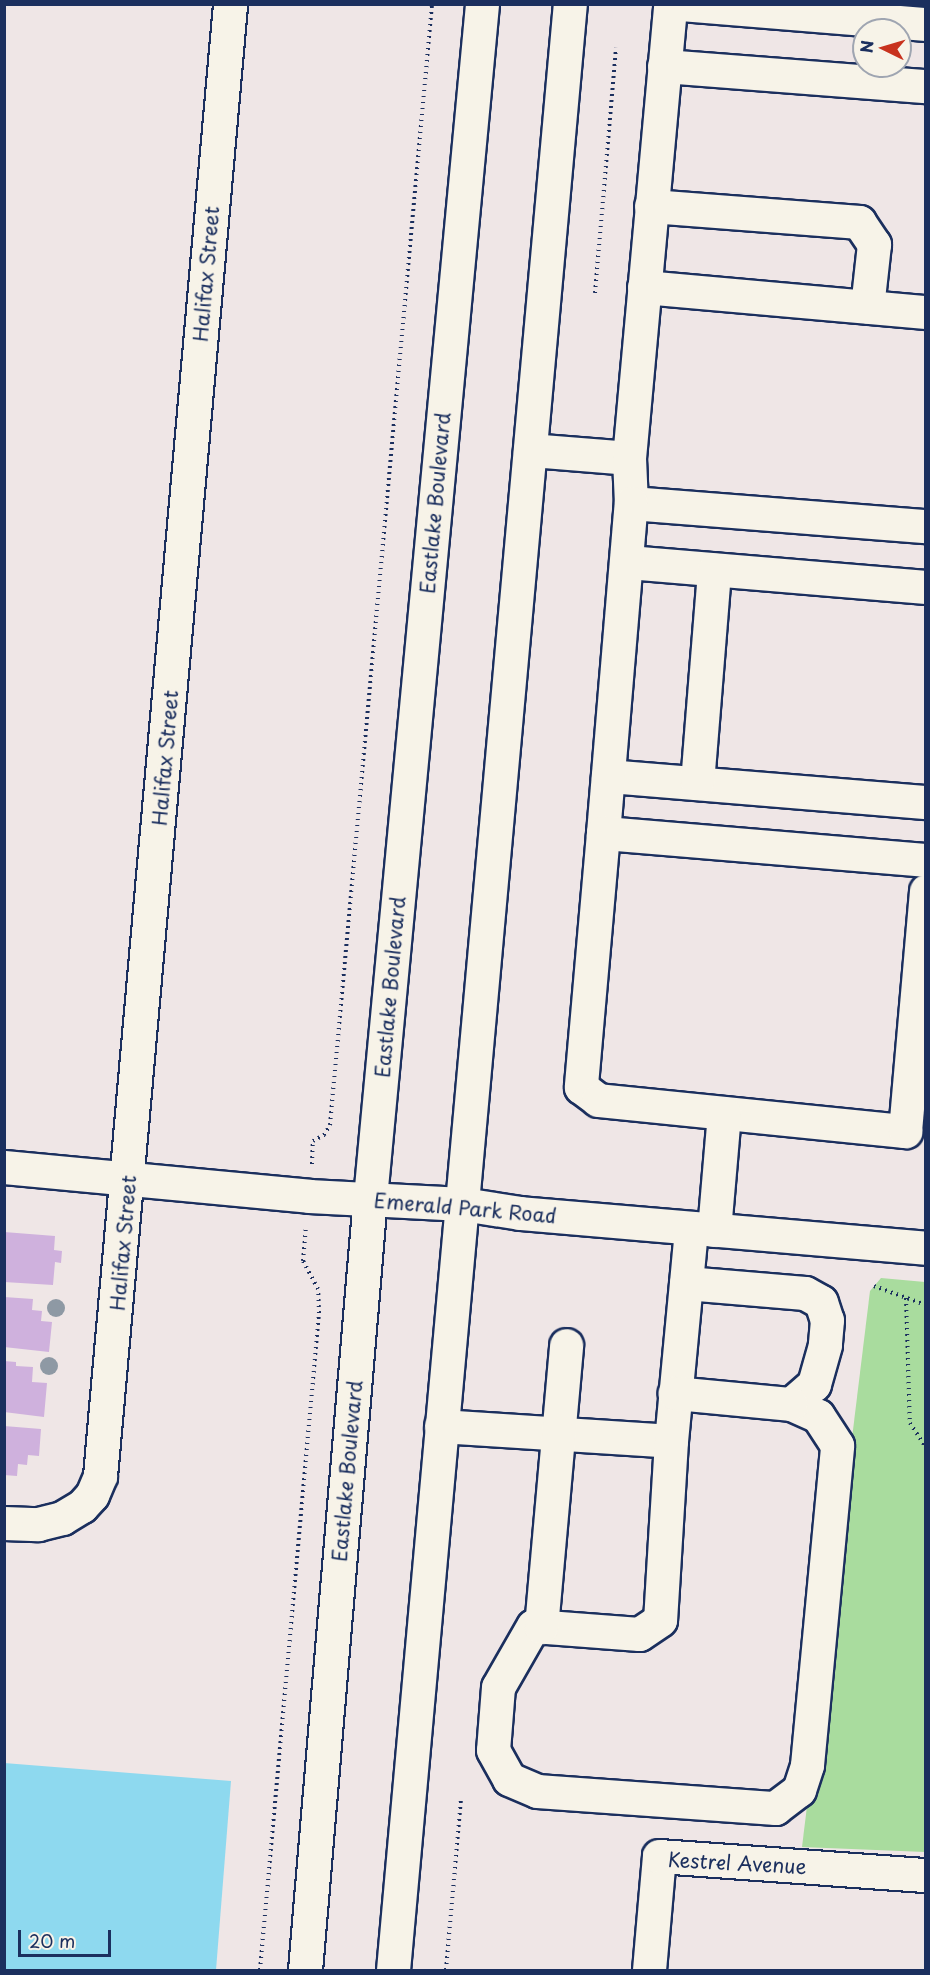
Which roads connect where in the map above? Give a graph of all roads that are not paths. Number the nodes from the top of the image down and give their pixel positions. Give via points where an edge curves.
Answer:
1 (230, 4) edge
2 (482, 4) edge
3 (570, 4) edge
4 (670, 4) edge
5 (681, 4) edge
6 (875, 4) edge
7 (842, 18) junction
8 (926, 24) edge
9 (664, 66) junction
10 (926, 86) edge
11 (651, 206) junction
12 (644, 287) junction
13 (867, 307) junction
14 (926, 312) edge
15 (530, 450) junction
16 (628, 458) junction
17 (631, 503) junction
18 (926, 526) edge
19 (628, 562) junction
20 (714, 570) junction
21 (926, 587) edge
22 (608, 776) junction
23 (697, 783) junction
24 (926, 802) edge
25 (603, 833) junction
26 (926, 860) edge
27 (926, 891) edge
28 (724, 1113) junction
29 (4, 1167) edge
30 (128, 1180) junction
31 (370, 1198) junction
32 (463, 1204) junction
33 (702, 1229) junction
34 (926, 1248) edge
35 (686, 1282) junction
36 (566, 1345) dead end
37 (675, 1393) junction
38 (791, 1404) junction
39 (441, 1426) junction
40 (559, 1433) junction
41 (671, 1441) junction
42 (4, 1523) edge
43 (541, 1627) junction
44 (926, 1875) edge
45 (305, 1971) edge
46 (393, 1971) edge
47 (649, 1971) edge

1 - 30 main road, Halifax Street
2 - 31 main road, Eastlake Boulevard
3 - 15 main road
4 - 9 main road
5 - 7 main road
6 - 7 main road
7 - 8 main road
9 - 10 main road
9 - 11 main road
11 - 12 main road
11 - 13 main road via 859,222 873,244
12 - 13 main road
12 - 16 main road
13 - 14 main road
15 - 16 main road
15 - 32 main road
16 - 17 main road
17 - 18 main road
17 - 19 main road
19 - 20 main road
19 - 22 main road
20 - 21 main road
20 - 23 main road
22 - 23 main road
22 - 25 main road
23 - 24 main road
25 - 26 main road
25 - 28 main road via 581,1087 598,1100
27 - 28 main road via 905,1131
28 - 33 main road
29 - 30 main road, Emerald Park Road
30 - 31 main road, Emerald Park Road
30 - 42 main road, Halifax Street via 100,1476 92,1495 62,1518 38,1524
31 - 32 main road, Emerald Park Road
31 - 45 main road, Eastlake Boulevard
32 - 33 main road, Emerald Park Road via 520,1213
32 - 39 main road
33 - 34 main road, Emerald Park Road
33 - 35 main road
35 - 37 main road
35 - 38 main road via 805,1293 821,1302 827,1320 825,1346 814,1384
36 - 40 main road
37 - 38 main road
37 - 41 main road
38 - 43 main road via 818,1416 837,1445 807,1765 799,1790 775,1808 537,1791 509,1779 493,1750 498,1687 533,1626
39 - 40 main road
39 - 46 main road
40 - 41 main road
40 - 43 main road
41 - 43 main road via 660,1620 639,1634
44 - 47 main road, Kestrel Avenue via 659,1856

